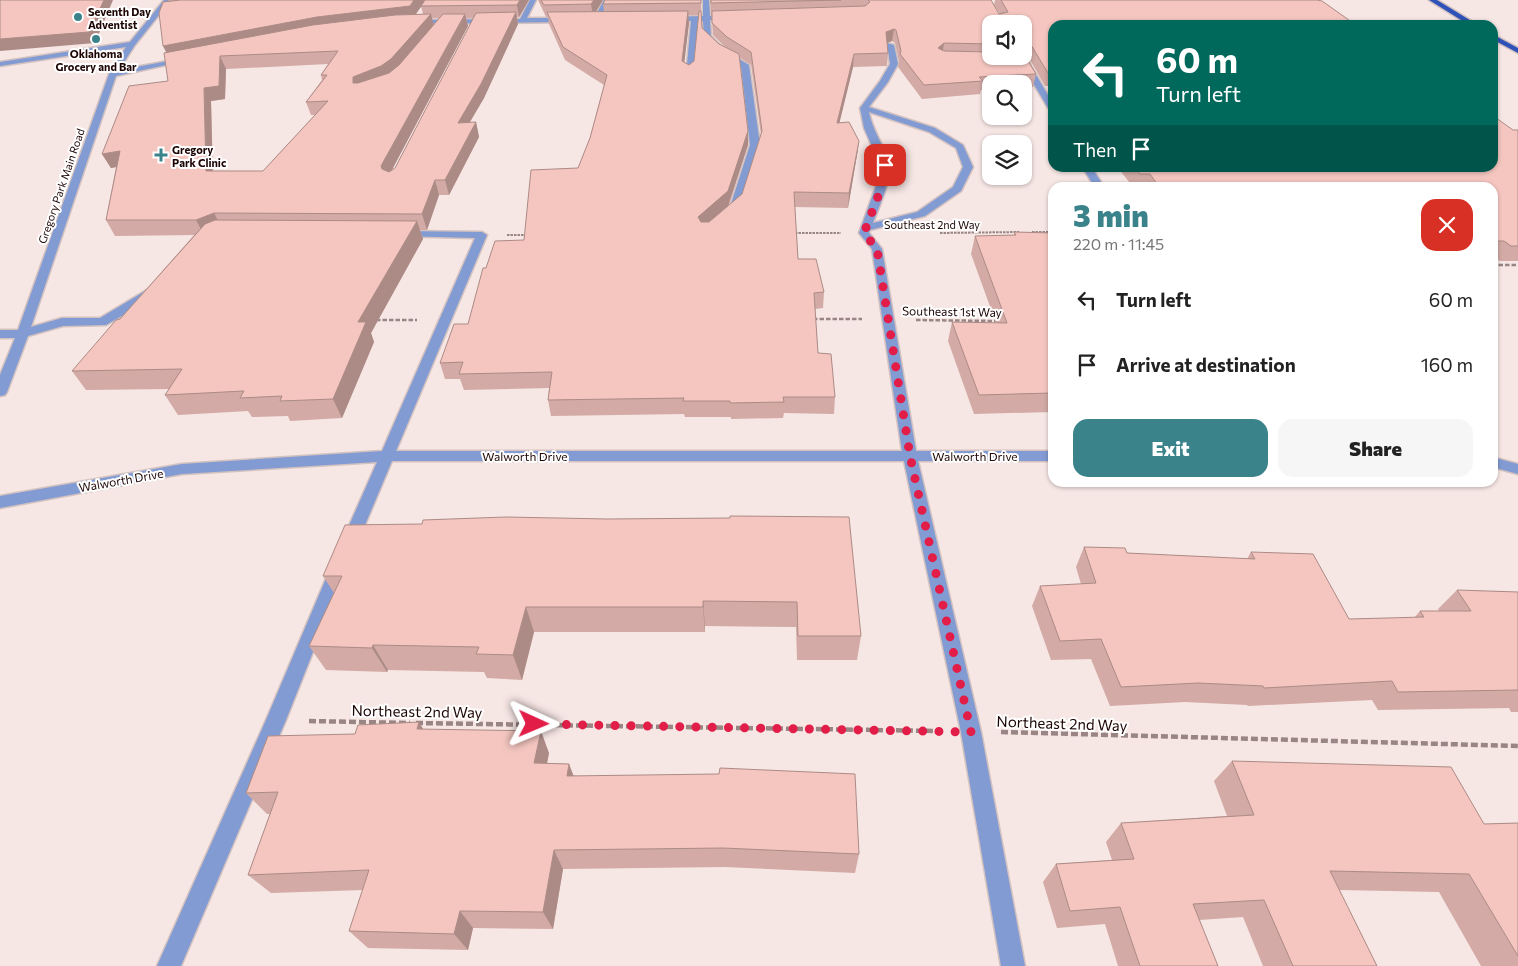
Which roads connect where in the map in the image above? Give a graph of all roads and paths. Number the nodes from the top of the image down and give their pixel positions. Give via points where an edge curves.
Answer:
1 (168, 0) edge
2 (533, 0) edge
3 (607, 0) edge
4 (706, 0) edge
5 (1432, 0) edge
6 (420, 15) edge
7 (745, 18) edge
8 (666, 19) edge
9 (695, 19) junction
10 (705, 19) junction
11 (578, 20) edge
12 (588, 20) edge
13 (597, 20) junction
14 (607, 20) edge
15 (1466, 20) edge
16 (522, 21) junction
17 (416, 22) junction
18 (443, 22) junction
19 (406, 23) edge
20 (437, 29) edge
21 (1498, 39) edge
22 (132, 44) junction
23 (890, 45) edge
24 (1518, 50) edge
25 (198, 57) edge
26 (0, 64) edge
27 (1024, 65) edge
28 (113, 74) junction
29 (689, 74) edge
30 (1048, 102) edge
31 (864, 108) junction
32 (720, 220) edge
33 (865, 230) junction
34 (1048, 232) edge
35 (795, 233) edge
36 (934, 233) dead end
37 (392, 234) edge
38 (530, 234) edge
39 (482, 235) junction
40 (1518, 265) edge
41 (1498, 266) edge
42 (158, 284) edge
43 (448, 319) junction
44 (807, 319) edge
45 (887, 319) junction
46 (373, 320) dead end
47 (1004, 321) edge
48 (0, 334) edge
49 (23, 334) junction
50 (0, 392) edge
51 (385, 456) junction
52 (910, 456) junction
53 (1048, 456) edge
54 (1498, 463) edge
55 (1518, 469) edge
56 (0, 502) edge
57 (276, 720) junction
58 (971, 732) junction
59 (1518, 746) edge
60 (170, 966) edge
61 (1013, 966) edge

1 - 22 street, Gregory Park Main Road via 165,11
2 - 16 street
3 - 13 street
4 - 10 street
5 - 15 main road
6 - 17 street
7 - 10 street
8 - 9 street
9 - 10 street
9 - 29 street
10 - 32 street via 707,37 723,53 745,65 755,146 735,208
11 - 16 street
12 - 13 street
13 - 14 street
16 - 18 street via 473,26
17 - 18 street
17 - 19 street
18 - 20 street
21 - 24 main road
22 - 26 street
22 - 28 street, Gregory Park Main Road
23 - 31 street via 894,64
25 - 28 street
27 - 30 street
28 - 49 street, Gregory Park Main Road
31 - 33 street via 868,128 885,165 882,186
31 - 33 street via 932,130 960,147 968,167 957,189 921,214
33 - 35 path
33 - 45 street via 877,249
34 - 36 path, Southeast 2nd Way
37 - 39 street
38 - 39 path
39 - 43 street
40 - 41 path
42 - 49 street via 144,298 102,322 62,322
43 - 46 path
43 - 51 street
44 - 45 path, Southeast 1st Way
45 - 47 path, Southeast 1st Way
45 - 52 street
48 - 49 street
49 - 50 street, Gregory Park Main Road
51 - 52 street, Walworth Drive
51 - 56 street, Walworth Drive via 182,469
51 - 57 street
52 - 53 street, Walworth Drive
52 - 58 street
54 - 55 street
57 - 58 path, Northeast 2nd Way
57 - 60 street
58 - 59 path, Northeast 2nd Way
58 - 61 street

